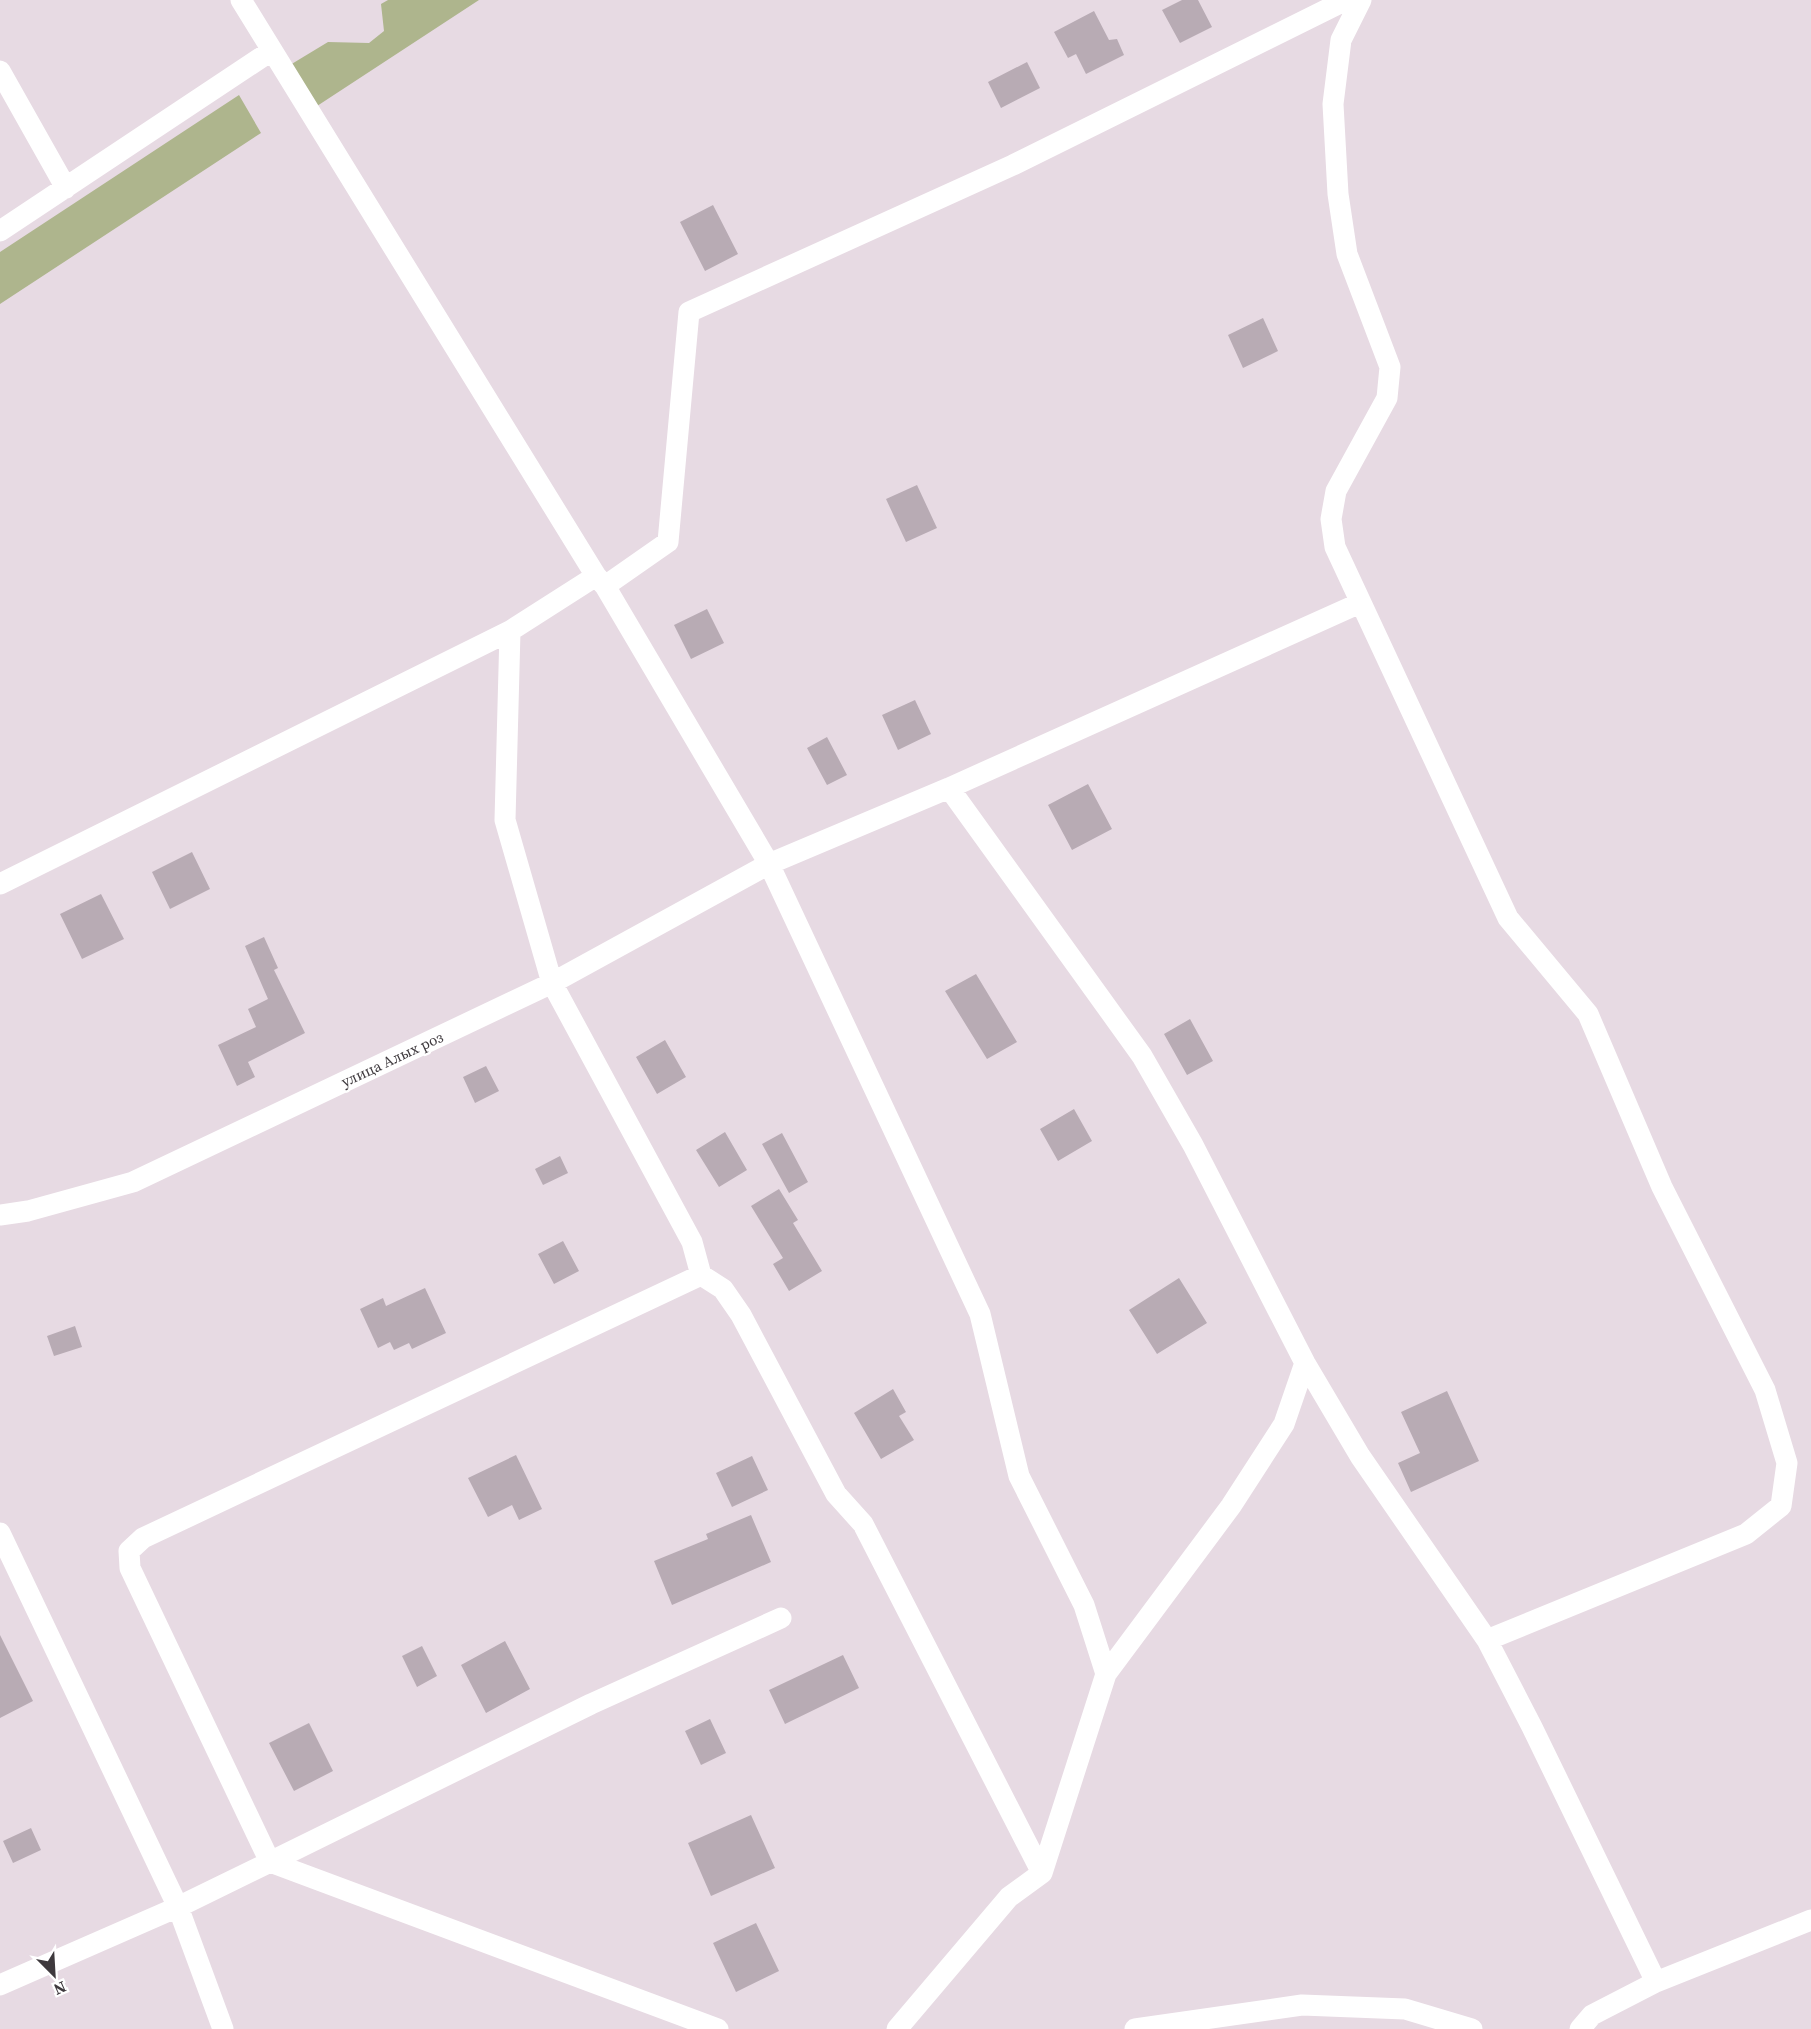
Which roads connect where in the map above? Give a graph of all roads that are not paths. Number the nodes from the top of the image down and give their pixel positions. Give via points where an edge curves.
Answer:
1 (241, 0) edge
2 (1346, 0) edge
3 (1361, 0) edge
4 (271, 51) junction
5 (0, 71) edge
6 (66, 188) junction
7 (0, 231) edge
8 (600, 581) junction
9 (1360, 603) junction
10 (510, 631) junction
11 (949, 788) junction
12 (769, 864) junction
13 (0, 884) edge
14 (552, 983) junction
15 (0, 1215) edge
16 (701, 1275) junction
17 (1305, 1363) junction
18 (0, 1533) edge
19 (781, 1618) dead end
20 (1486, 1640) junction
21 (1106, 1674) junction
22 (270, 1862) junction
23 (1042, 1873) junction
24 (178, 1907) junction
25 (1811, 1920) edge
26 (1656, 1982) junction
27 (0, 1985) edge
28 (224, 2029) edge
29 (717, 2029) edge
30 (897, 2029) edge
31 (1135, 2029) edge
32 (1472, 2029) edge
33 (1580, 2029) edge

1 - 4 street
2 - 8 street via 1014,165 689,312 668,542
3 - 9 street via 1341,40 1334,93 1338,194 1347,254 1390,367 1388,398 1336,491 1331,519 1335,547
4 - 6 street
4 - 8 street
5 - 6 street
6 - 7 street
8 - 10 street
8 - 12 street
9 - 11 street, улица Алых роз
9 - 20 street via 1508,918 1588,1014 1662,1187 1765,1390 1787,1463 1781,1506 1746,1534
10 - 13 street
10 - 14 street via 505,820
11 - 12 street, улица Алых роз
11 - 17 street via 1142,1056 1193,1145
12 - 14 street, улица Алых роз
12 - 21 street via 980,1314 1019,1476 1084,1605
14 - 15 street, улица Алых роз via 133,1182
14 - 16 street via 692,1242
16 - 22 street via 143,1538 129,1551 130,1568
16 - 23 street via 723,1289 741,1315 836,1494 863,1524
17 - 20 street via 1360,1456
17 - 21 street via 1284,1424 1231,1506
18 - 24 street
19 - 22 street via 591,1704
20 - 26 street
21 - 23 street
22 - 24 street
22 - 29 street
23 - 30 street via 1010,1897
24 - 27 street
24 - 28 street
25 - 26 street
26 - 33 street via 1592,2015
31 - 32 street via 1302,2005 1405,2009

